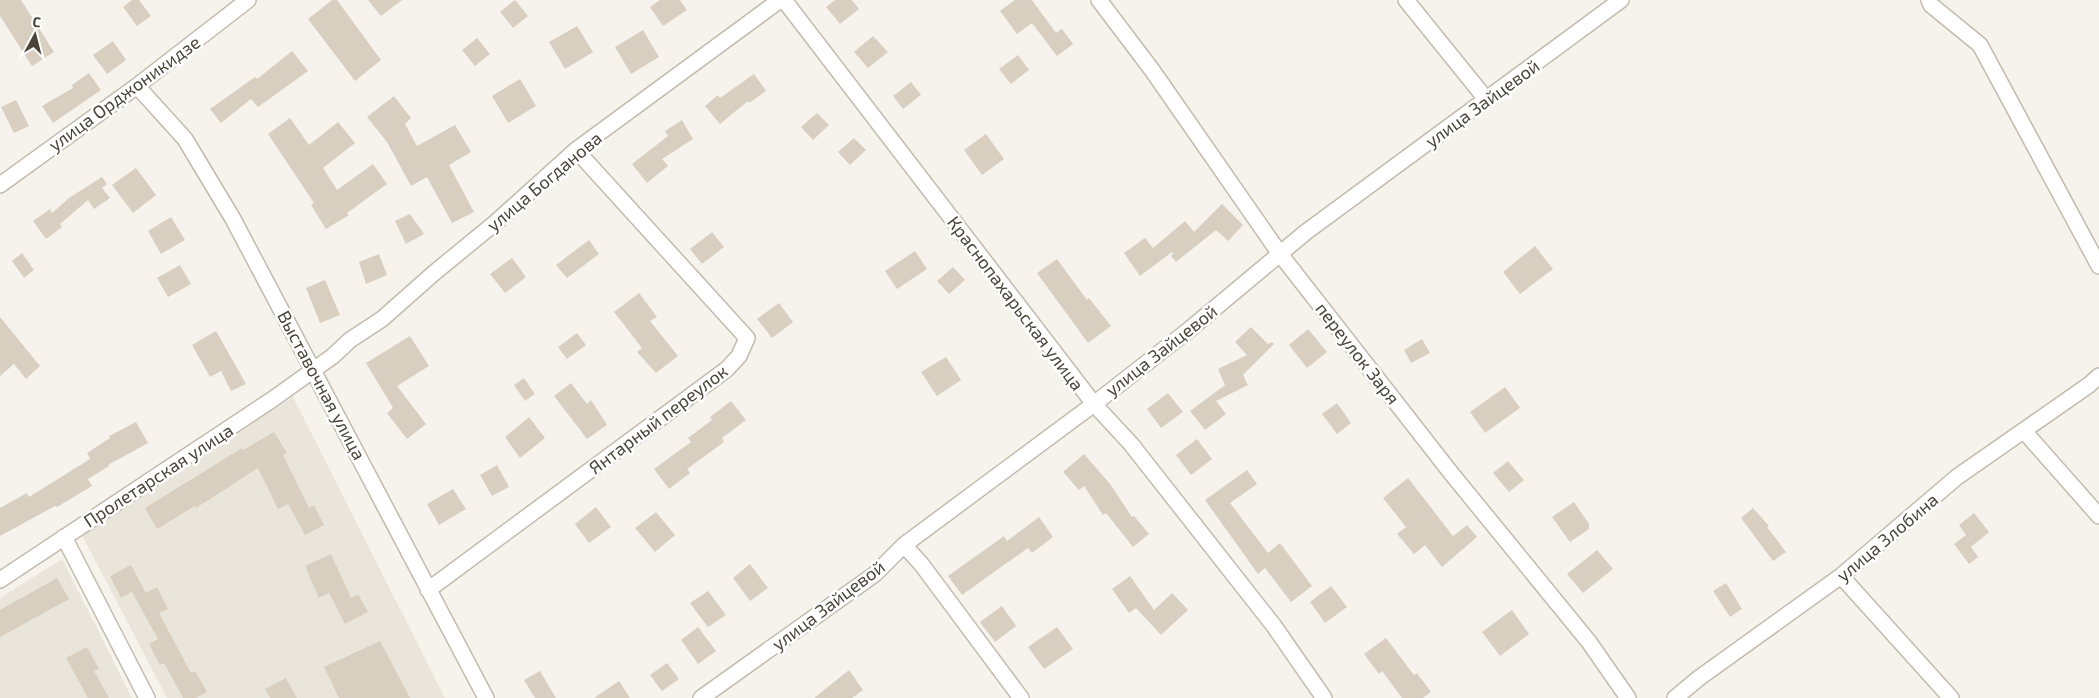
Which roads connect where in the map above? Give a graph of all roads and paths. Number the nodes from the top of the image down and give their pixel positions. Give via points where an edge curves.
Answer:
1 (248, 0) edge
2 (780, 0) edge
3 (784, 0) edge
4 (1099, 0) edge
5 (1406, 0) edge
6 (1621, 0) edge
7 (1929, 0) edge
8 (137, 86) junction
9 (1486, 99) junction
10 (576, 150) junction
11 (0, 185) edge
12 (1280, 254) junction
13 (2099, 266) edge
14 (314, 368) junction
15 (2099, 376) edge
16 (1094, 404) junction
17 (2024, 431) junction
18 (2099, 516) edge
19 (64, 537) junction
20 (904, 545) junction
21 (1841, 576) junction
22 (0, 580) edge
23 (428, 590) junction
24 (709, 696) edge
25 (147, 698) edge
26 (486, 698) edge
27 (1020, 698) edge
28 (1324, 698) edge
29 (1628, 698) edge
30 (1675, 698) edge
31 (1951, 698) edge

1 - 8 street, улица Орджоникидзе
2 - 10 street, улица Богданова
3 - 16 street, Краснопахарьская улица
4 - 12 street, переулок Заря via 1152,70
5 - 9 street
6 - 9 street, улица Зайцевой
7 - 13 street via 1980,44
8 - 11 street, улица Орджоникидзе
8 - 14 street, Выставочная улица via 185,139 234,219
9 - 12 street, улица Зайцевой
10 - 14 street, улица Богданова via 382,319
10 - 23 street, Янтарный переулок via 747,338 739,356 727,368
12 - 16 street, улица Зайцевой
12 - 29 street, переулок Заря via 1451,473 1589,642
14 - 19 street, Пролетарская улица via 273,399
14 - 23 street, Выставочная улица
15 - 17 street, улица Злобина
16 - 20 street, улица Зайцевой
16 - 28 street, Краснопахарьская улица via 1131,444 1262,611
17 - 18 street
17 - 21 street, улица Злобина via 1957,477
19 - 22 street, Пролетарская улица
19 - 25 street
20 - 24 street, улица Зайцевой via 875,574
20 - 27 street
21 - 30 street, улица Злобина
21 - 31 street
23 - 26 street, Выставочная улица

